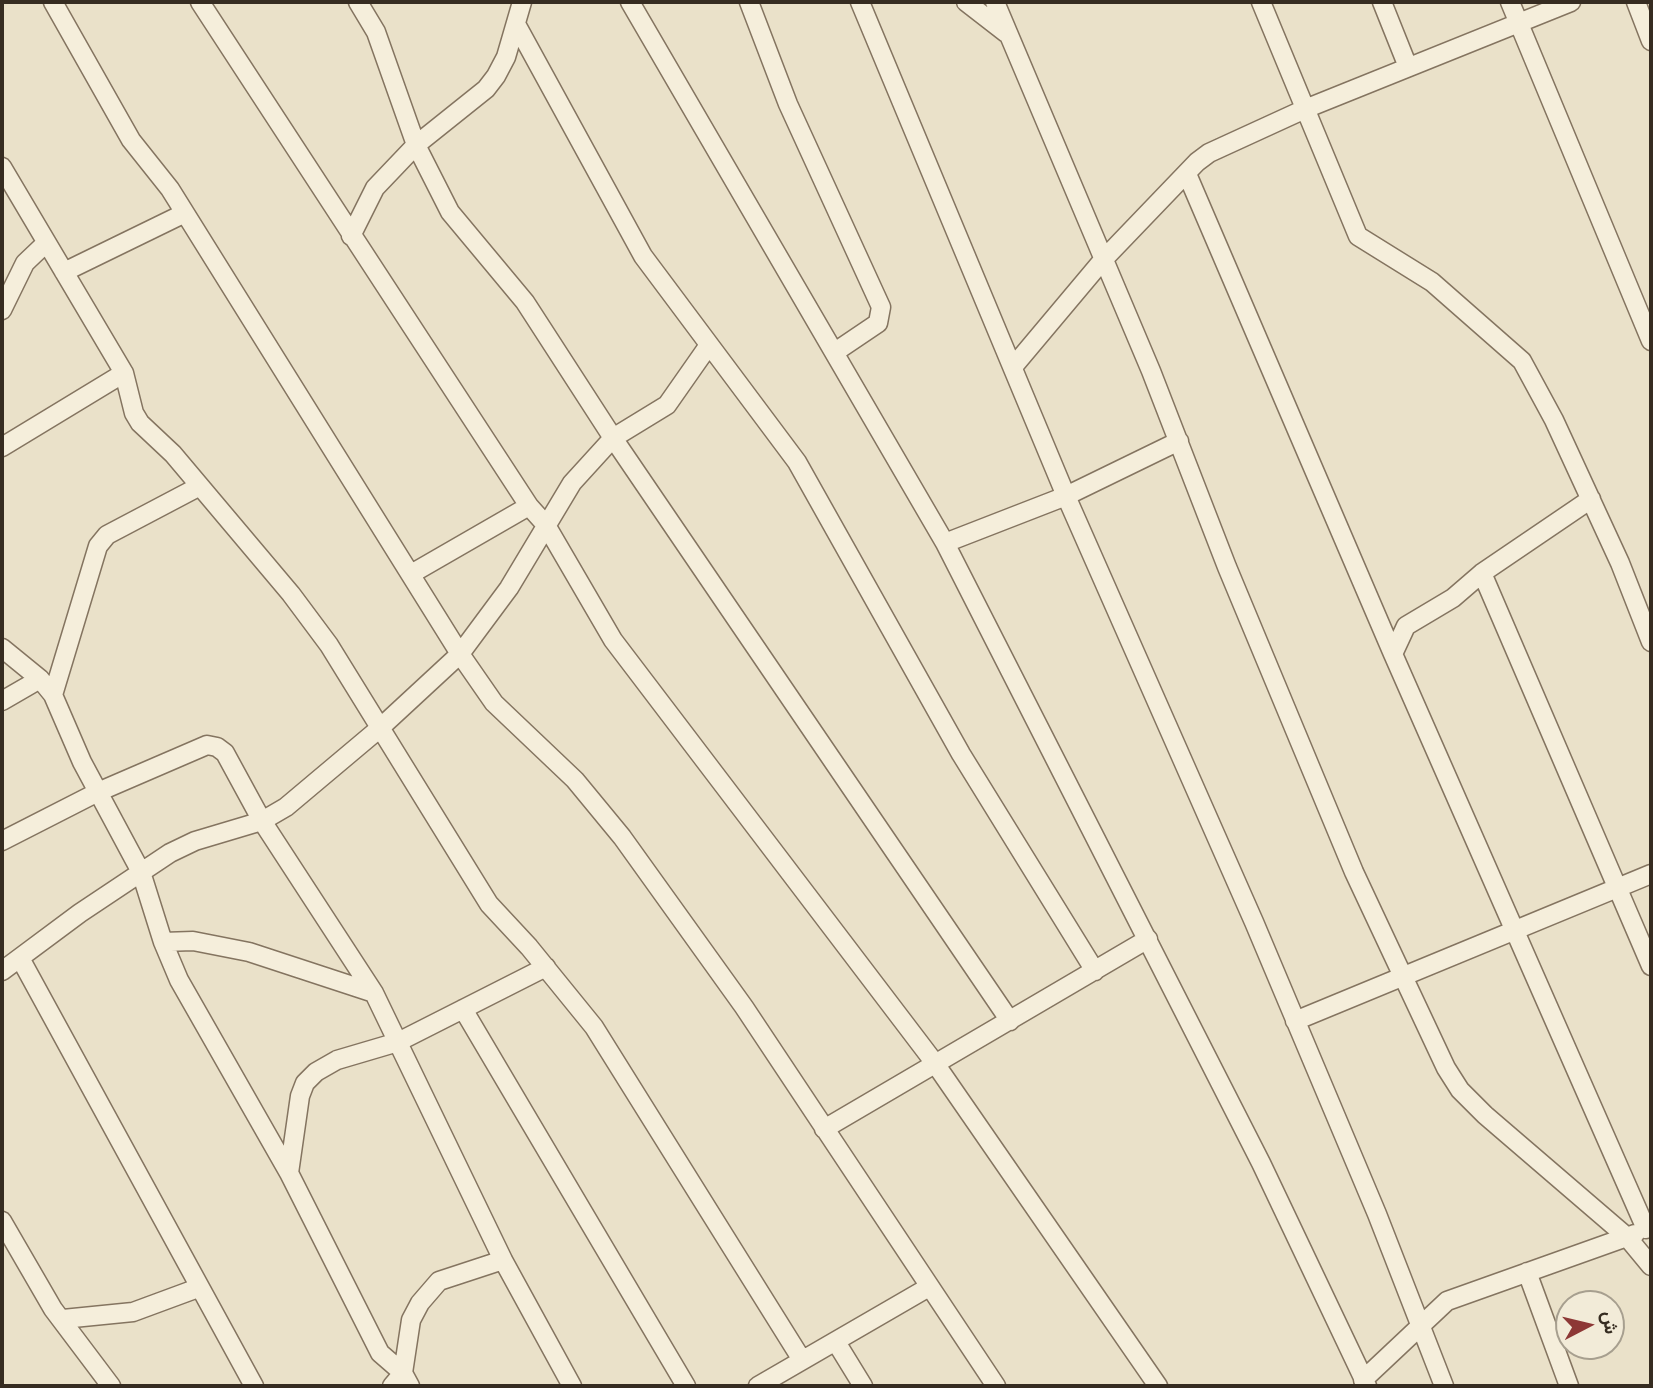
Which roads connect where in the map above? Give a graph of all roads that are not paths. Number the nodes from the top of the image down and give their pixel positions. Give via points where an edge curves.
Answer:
1 (53, 2) edge
2 (200, 2) edge
3 (358, 2) edge
4 (522, 2) edge
5 (631, 2) edge
6 (749, 2) edge
7 (860, 2) edge
8 (966, 2) edge
9 (995, 2) edge
10 (1261, 2) edge
11 (1382, 2) edge
12 (1510, 2) edge
13 (1571, 2) edge
14 (1636, 2) edge
15 (1518, 22) junction
16 (516, 23) junction
17 (1009, 36) junction
18 (1651, 41) edge
19 (1408, 67) junction
20 (1305, 109) junction
21 (416, 145) junction
22 (2, 167) edge
23 (1186, 174) junction
24 (185, 213) junction
25 (351, 236) junction
26 (46, 243) junction
27 (1102, 261) junction
28 (64, 272) junction
29 (2, 310) edge
30 (1651, 341) edge
31 (709, 345) junction
32 (835, 352) junction
33 (1013, 368) junction
34 (124, 373) junction
35 (614, 438) junction
36 (1179, 441) junction
37 (2, 447) edge
38 (200, 486) junction
39 (1066, 496) junction
40 (1591, 499) junction
41 (529, 506) junction
42 (546, 525) junction
43 (945, 543) junction
44 (1482, 573) junction
45 (411, 574) junction
46 (1651, 642) edge
47 (2, 648) edge
48 (460, 654) junction
49 (1393, 654) junction
50 (40, 679) junction
51 (52, 695) junction
52 (2, 701) edge
53 (380, 728) junction
54 (99, 792) junction
55 (262, 821) junction
56 (2, 841) edge
57 (141, 872) junction
58 (1651, 874) edge
59 (1618, 888) junction
60 (1513, 930) junction
61 (1148, 939) junction
62 (163, 942) junction
63 (20, 958) junction
64 (1651, 966) edge
65 (545, 967) junction
66 (2, 971) edge
67 (1095, 971) junction
68 (1404, 977) junction
69 (374, 993) junction
70 (463, 1009) junction
71 (1010, 1021) junction
72 (1295, 1021) junction
73 (398, 1042) junction
74 (934, 1062) junction
75 (824, 1129) junction
76 (289, 1173) junction
77 (2, 1221) edge
78 (1649, 1228) edge
79 (1627, 1237) junction
80 (503, 1260) junction
81 (1651, 1266) edge
82 (1527, 1272) junction
83 (929, 1287) junction
84 (198, 1288) junction
85 (63, 1319) junction
86 (1421, 1326) junction
87 (836, 1342) junction
88 (802, 1360) junction
89 (402, 1382) edge
90 (1365, 1383) edge
91 (111, 1386) edge
92 (254, 1386) edge
93 (572, 1386) edge
94 (686, 1386) edge
95 (758, 1386) edge
96 (863, 1386) edge
97 (996, 1386) edge
98 (1158, 1386) edge
99 (1444, 1386) edge
100 (1569, 1386) edge

1 - 24 street via 131,140
2 - 25 street
3 - 21 street via 376,32
4 - 16 street
5 - 32 street
6 - 32 street via 788,103 881,307 878,323
7 - 33 street
8 - 17 street
9 - 17 street
10 - 20 street
11 - 19 street
12 - 15 street
13 - 15 street
14 - 18 street
15 - 19 street
15 - 30 street
16 - 21 street via 506,57 486,89
16 - 31 street via 643,256
17 - 27 street
19 - 20 street
20 - 23 street via 1209,153
20 - 40 street via 1358,236 1432,282 1522,361
21 - 25 street via 375,188
21 - 35 street via 460,227 509,279
22 - 26 street
23 - 27 street
23 - 49 street
24 - 28 street
24 - 45 street
25 - 41 street
26 - 28 street
26 - 29 street via 26,263
27 - 33 street
27 - 36 street
28 - 34 street
31 - 35 street via 667,405
31 - 67 street via 797,462 961,754
32 - 43 street
33 - 39 street
34 - 37 street
34 - 38 street via 140,423
35 - 42 street via 572,483
35 - 71 street
36 - 39 street
36 - 68 street via 1343,846
38 - 51 street via 107,536 98,546
38 - 53 street via 329,645
39 - 43 street
39 - 72 street
40 - 44 street
40 - 46 street
41 - 42 street
41 - 45 street
42 - 48 street via 509,588
42 - 74 street via 613,640
43 - 61 street
44 - 49 street via 1454,598 1406,626
44 - 59 street
45 - 48 street
47 - 50 street
48 - 53 street
48 - 75 street via 494,703 595,801 744,1007
49 - 60 street
50 - 51 street
50 - 52 street
51 - 54 street
53 - 55 street via 303,795
53 - 65 street via 489,904
54 - 55 street via 206,745 225,753
54 - 56 street
54 - 57 street
55 - 57 street via 195,841
55 - 69 street
57 - 62 street
57 - 63 street
58 - 59 street
59 - 60 street
59 - 64 street
60 - 68 street
60 - 78 street
61 - 67 street
61 - 90 street
62 - 69 street via 202,942 249,951
62 - 76 street via 179,980
63 - 66 street
63 - 84 street
65 - 70 street
65 - 88 street via 594,1027
67 - 71 street
68 - 72 street
68 - 79 street via 1460,1090
69 - 73 street
70 - 73 street
70 - 94 street
71 - 74 street
72 - 86 street
73 - 76 street via 337,1060 304,1083
73 - 80 street
74 - 75 street
74 - 98 street
75 - 83 street
76 - 89 street via 380,1353
77 - 85 street
78 - 79 street
79 - 81 street
79 - 82 street
80 - 89 street via 439,1281 420,1303 411,1320
80 - 93 street
82 - 86 street via 1447,1301
82 - 100 street
83 - 87 street
83 - 97 street
84 - 85 street via 119,1315
84 - 92 street
85 - 91 street
86 - 90 street
86 - 99 street
87 - 88 street
87 - 96 street
88 - 95 street

